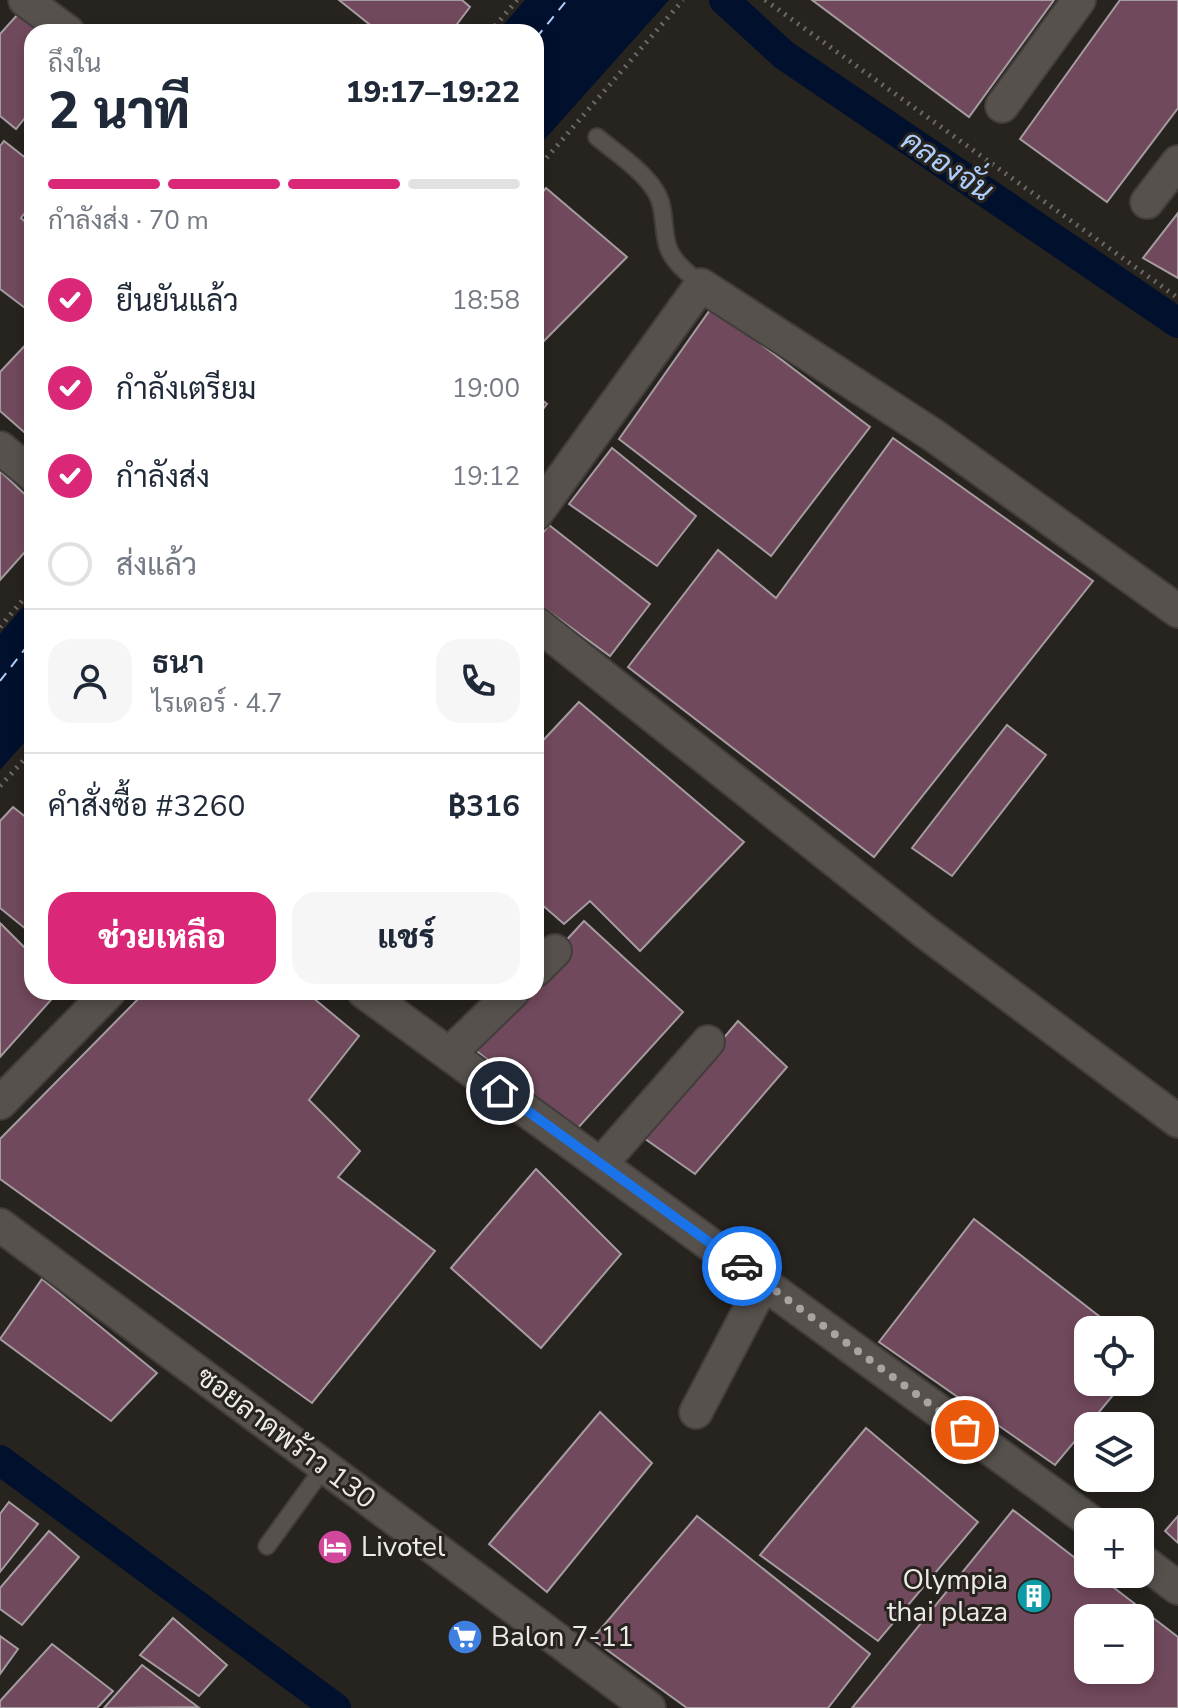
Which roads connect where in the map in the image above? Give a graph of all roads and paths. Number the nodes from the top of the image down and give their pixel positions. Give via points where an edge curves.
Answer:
1 (25, 0) edge
2 (517, 0) edge
3 (683, 0) edge
4 (765, 0) edge
5 (1079, 0) edge
6 (57, 24) edge
7 (497, 24) edge
8 (1002, 106) dead end
9 (597, 137) dead end
10 (544, 161) edge
11 (1178, 162) edge
12 (1147, 202) dead end
13 (701, 285) junction
14 (1178, 298) edge
15 (0, 448) edge
16 (24, 468) edge
17 (544, 503) edge
18 (24, 598) edge
19 (1178, 611) edge
20 (0, 627) edge
21 (544, 629) edge
22 (24, 760) edge
23 (0, 786) edge
24 (101, 1000) edge
25 (375, 1000) edge
26 (498, 1000) edge
27 (708, 1042) dead end
28 (449, 1054) junction
29 (0, 1103) edge
30 (1178, 1121) edge
31 (601, 1164) junction
32 (5, 1228) edge
33 (764, 1282) junction
34 (696, 1412) dead end
35 (325, 1466) junction
36 (1074, 1510) edge
37 (267, 1546) dead end
38 (1154, 1570) edge
39 (1178, 1588) edge
40 (649, 1708) edge

1 - 6 street
2 - 7 path
3 - 10 path
4 - 14 path
5 - 8 street
9 - 13 lane via 656,191 668,249
11 - 12 street
13 - 17 street
13 - 19 street via 933,435
15 - 16 street
18 - 20 path
21 - 30 street via 925,932
22 - 23 path
24 - 29 street
25 - 28 street
26 - 28 street
27 - 31 street
28 - 31 street
31 - 33 street
32 - 35 street, ซอยลาดพร้าว 130
33 - 34 street
33 - 36 street
35 - 37 lane
35 - 40 street, ซอยลาดพร้าว 130
38 - 39 street

